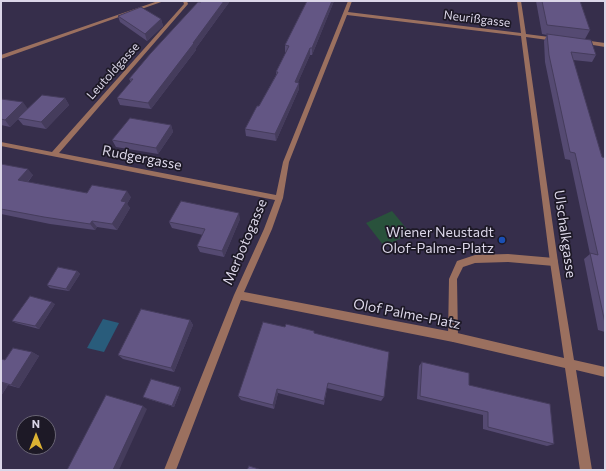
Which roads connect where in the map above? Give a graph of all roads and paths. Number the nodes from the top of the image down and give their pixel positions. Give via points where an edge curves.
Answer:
1 (162, 1) edge
2 (185, 1) edge
3 (350, 1) edge
4 (519, 1) edge
5 (346, 13) junction
6 (525, 36) junction
7 (561, 40) edge
8 (576, 42) edge
9 (605, 45) edge
10 (1, 57) edge
11 (1, 144) edge
12 (54, 154) junction
13 (279, 198) junction
14 (554, 262) junction
15 (238, 295) junction
16 (454, 337) junction
17 (570, 364) junction
18 (605, 372) edge
19 (170, 470) edge
20 (586, 470) edge

1 - 10 street
2 - 12 street, Leutoldgasse via 186,4
3 - 5 street, Merbotogasse
4 - 6 street, Ulschalkgasse
5 - 6 street, Neurißgasse
5 - 13 street, Merbotogasse via 286,162
6 - 7 street, Neurißgasse
6 - 14 street, Ulschalkgasse
8 - 9 street
11 - 12 street, Rudgergasse
12 - 13 street, Rudgergasse
13 - 15 street, Merbotogasse
14 - 16 street via 475,258 460,264 453,278
14 - 17 street, Ulschalkgasse
15 - 16 street, Olof Palme-Platz
15 - 19 street, Merbotogasse
16 - 17 street, Olof Palme-Platz
17 - 18 street, Olof Palme-Platz
17 - 20 street, Ulschalkgasse

